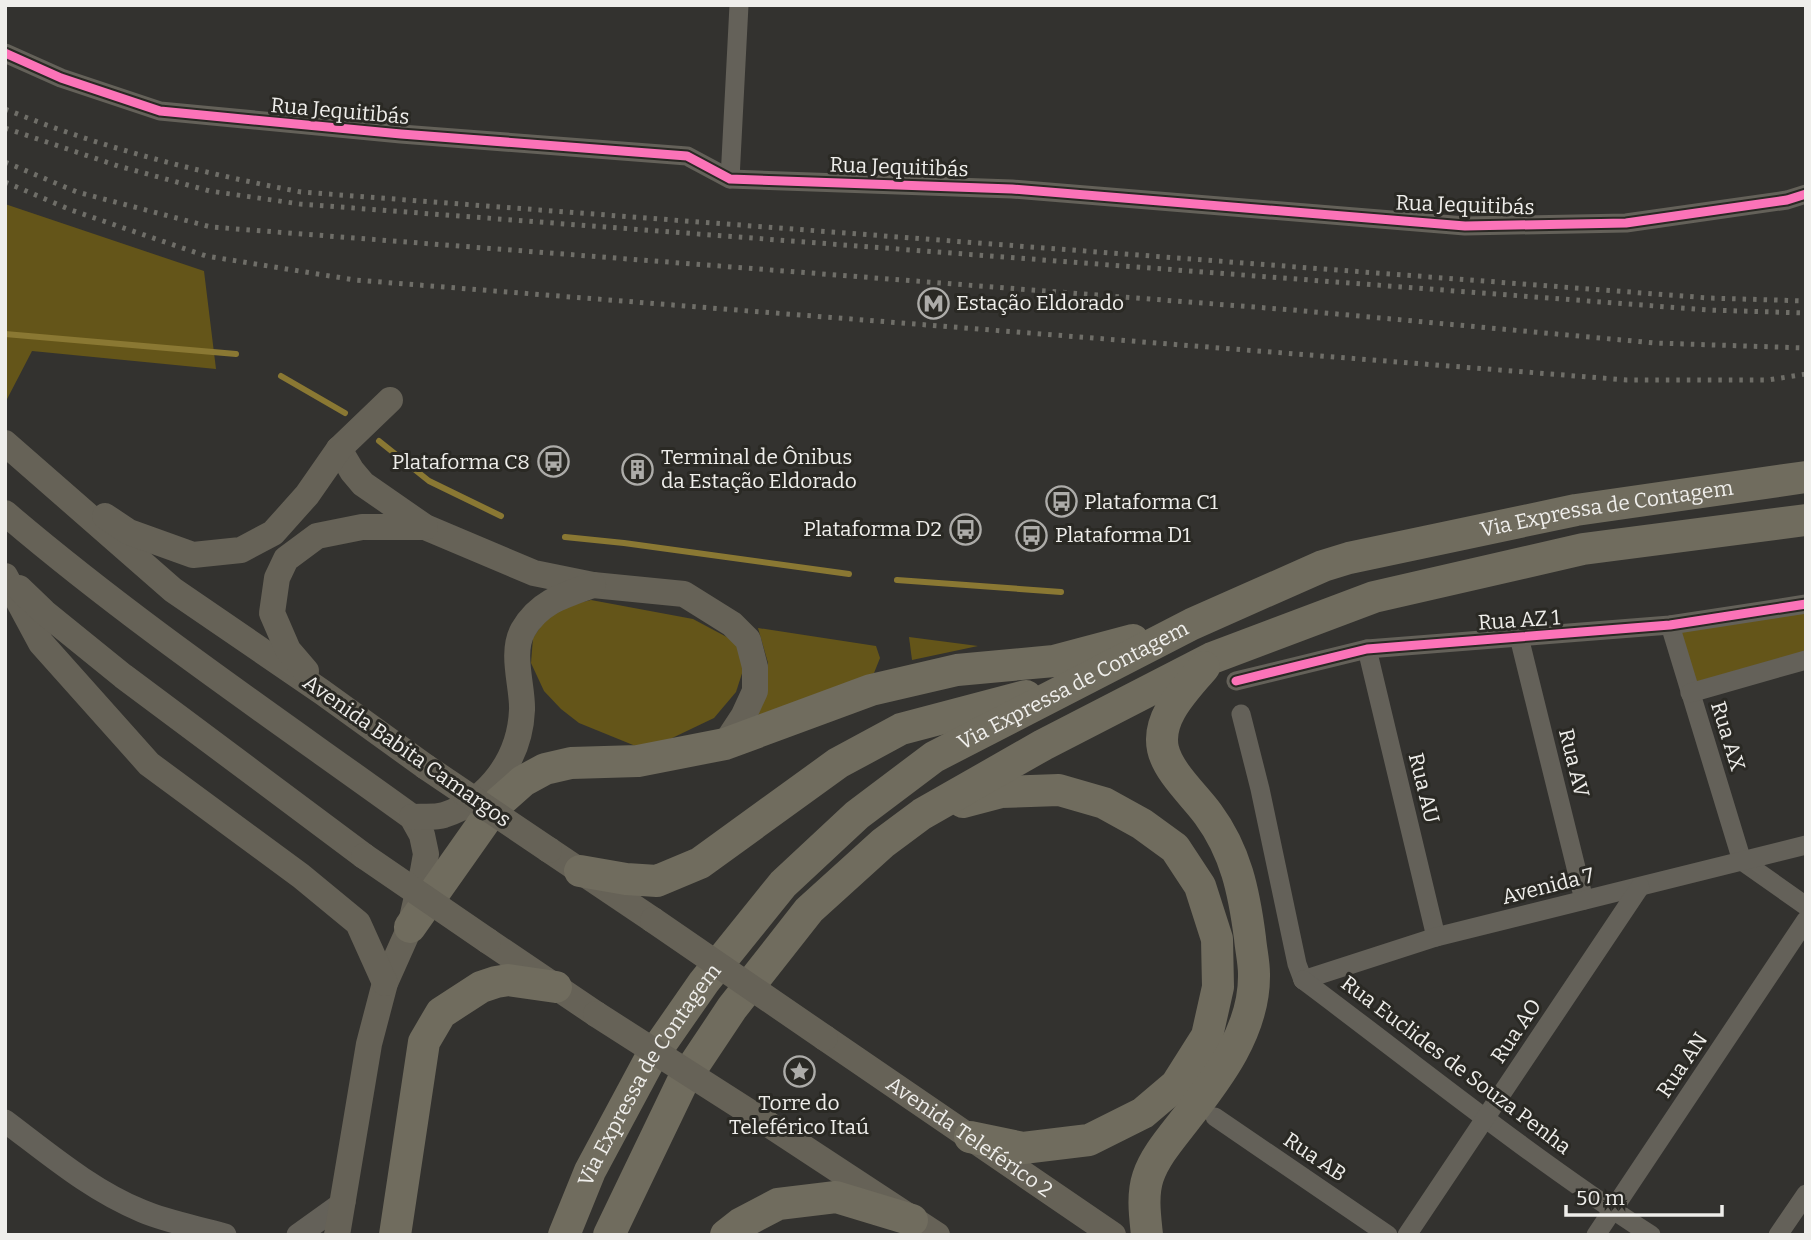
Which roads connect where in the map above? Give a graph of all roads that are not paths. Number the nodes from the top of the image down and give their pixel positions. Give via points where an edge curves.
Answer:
1 (739, 5) edge
2 (5, 53) edge
3 (730, 179) junction
4 (1806, 194) edge
5 (390, 400) dead end
6 (5, 443) edge
7 (339, 449) junction
8 (36, 472) junction
9 (1806, 477) edge
10 (5, 513) edge
11 (1806, 520) edge
12 (425, 527) junction
13 (5, 576) edge
14 (593, 585) junction
15 (1806, 604) edge
16 (1192, 624) junction
17 (1670, 625) junction
18 (1519, 638) junction
19 (1367, 649) junction
20 (1212, 658) junction
21 (1806, 660) edge
22 (1084, 680) junction
23 (1236, 681) dead end
24 (322, 692) junction
25 (1690, 692) junction
26 (1241, 714) dead end
27 (725, 744) junction
28 (922, 814) junction
29 (412, 817) junction
30 (1806, 845) edge
31 (1742, 861) junction
32 (580, 871) junction
33 (1640, 887) junction
34 (1584, 900) junction
35 (1806, 906) edge
36 (1806, 920) edge
37 (410, 927) junction
38 (1436, 937) junction
39 (1303, 980) junction
40 (385, 983) junction
41 (556, 987) junction
42 (825, 1038) joint
43 (1215, 1117) dead end
44 (1486, 1117) junction
45 (5, 1121) edge
46 (970, 1137) junction
47 (1806, 1194) edge
48 (344, 1202) junction
49 (1613, 1210) junction
50 (924, 1227) edge
51 (225, 1235) edge
52 (298, 1235) edge
53 (337, 1235) edge
54 (395, 1235) edge
55 (564, 1235) edge
56 (610, 1235) edge
57 (726, 1235) edge
58 (1113, 1235) edge
59 (1147, 1235) edge
60 (1388, 1235) edge
61 (1406, 1235) edge
62 (1596, 1235) edge
63 (1651, 1235) edge
64 (1778, 1235) edge

1 - 3 street
2 - 3 street, Rua Jequitibás via 61,78 160,111 687,156
3 - 4 street, Rua Jequitibás via 1012,189 1465,226 1626,223
5 - 7 main road
6 - 8 main road, Avenida Babita Camargos
7 - 8 main road via 273,533 241,550 192,555 128,531
7 - 12 main road via 363,484
8 - 24 main road, Avenida Babita Camargos via 173,590
9 - 16 highway, Via Expressa de Contagem via 1576,510 1349,558
10 - 29 main road via 153,630
11 - 20 highway, Via Expressa de Contagem via 1583,549 1374,597
12 - 14 main road via 534,573
12 - 24 main road via 362,527 317,536 286,559 277,578 272,612 288,650
13 - 40 main road via 40,643 149,764 358,923
13 - 41 main road, bridge via 123,676 365,856
14 - 27 main road via 684,594 732,624 748,640 755,691
14 - 29 main road via 538,609 521,633 517,672 521,718 510,760 493,785 468,805 441,816
15 - 17 street, Rua AZ 1
16 - 22 highway, Via Expressa de Contagem
16 - 27 highway via 1054,661 957,670 871,690
17 - 18 street, Rua AZ 1
17 - 25 street, Rua AX
18 - 19 street, Rua AZ 1
18 - 34 street, Rua AV
19 - 23 street, Rua AZ 1
19 - 38 street, Rua AU
20 - 28 highway, Via Expressa de Contagem
20 - 59 highway via 1171,707 1163,749 1226,842 1244,892 1254,976 1247,1018 1234,1053 1164,1146 1148,1176 1144,1200
21 - 25 street
22 - 32 highway via 901,729 838,763 700,863 657,881
22 - 55 highway, Via Expressa de Contagem via 934,757 857,815 783,884 704,982 649,1061 590,1171
24 - 32 main road, Avenida Babita Camargos, bridge
25 - 31 street, Rua AX
26 - 39 street
27 - 37 highway via 638,761 571,763 545,769 523,781 496,806
28 - 46 highway via 1001,792 1059,790 1104,803 1175,848 1200,886 1217,939 1218,987 1207,1036 1176,1085 1143,1112 1089,1140 1023,1148
28 - 56 highway, Via Expressa de Contagem via 809,910 732,1008 682,1083
29 - 37 main road via 426,854
30 - 31 street, Avenida 7
31 - 33 street, Avenida 7
31 - 35 street
32 - 42 main road, Avenida Babita Camargos, bridge
33 - 34 street, Avenida 7
33 - 44 street, Rua AO
34 - 38 street, Avenida 7
36 - 49 street, Rua AN
37 - 40 main road
38 - 39 street, Avenida 7
39 - 44 street, Rua Euclides de Souza Penha
40 - 48 main road via 358,1101
41 - 50 main road, bridge
41 - 54 highway via 496,982 441,1013 424,1042
42 - 46 main road, Avenida Teleférico 2
43 - 60 street, Rua AB
44 - 49 street, Rua Euclides de Souza Penha
44 - 61 street, Rua AO
45 - 51 street via 111,1196 142,1211
46 - 58 main road, Avenida Teleférico 2
47 - 64 street
48 - 52 street
48 - 53 main road
49 - 62 street, Rua AN
49 - 63 street, Rua Euclides de Souza Penha
50 - 57 highway via 835,1197 778,1204

